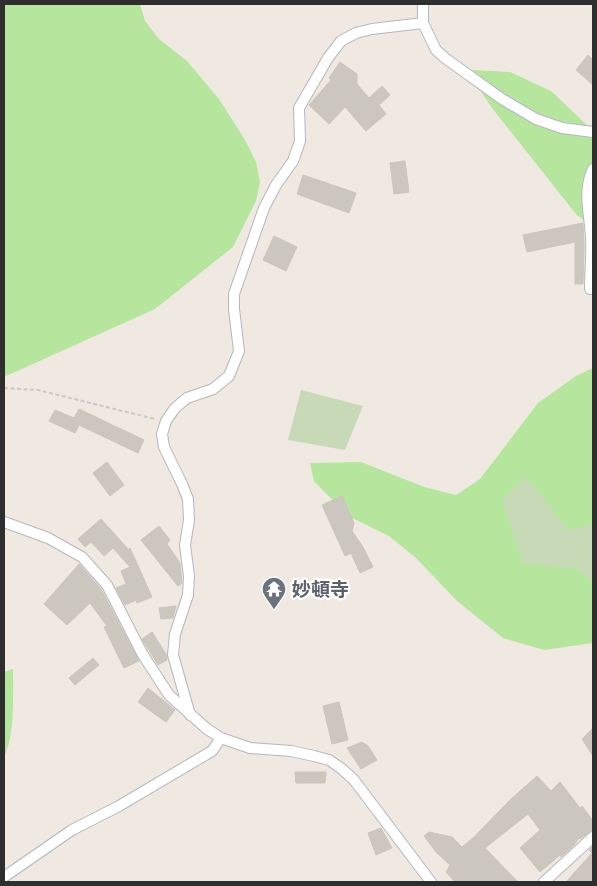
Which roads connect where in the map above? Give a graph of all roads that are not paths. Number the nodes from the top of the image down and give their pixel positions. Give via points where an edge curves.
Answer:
1 (423, 4) edge
2 (423, 23) junction
3 (593, 132) edge
4 (593, 169) edge
5 (593, 289) edge
6 (4, 522) edge
7 (190, 715) junction
8 (221, 738) junction
9 (593, 837) edge
10 (4, 877) edge
11 (431, 882) edge
12 (544, 882) edge

1 - 2 street
2 - 3 street via 436,50 502,99 562,128
2 - 7 street via 356,33 341,41 328,58 299,108 300,141 293,162 276,184 264,208 234,294 239,351 229,376 213,389 188,398 166,421 162,434 164,447 188,499 185,545 188,595 175,634 173,655
4 - 5 street via 586,191 591,238 590,289
6 - 7 street via 48,538 82,557 107,585 143,655 168,694
7 - 8 street
8 - 10 street via 212,751 72,830
8 - 11 street via 250,748 329,760 354,780
9 - 12 street

